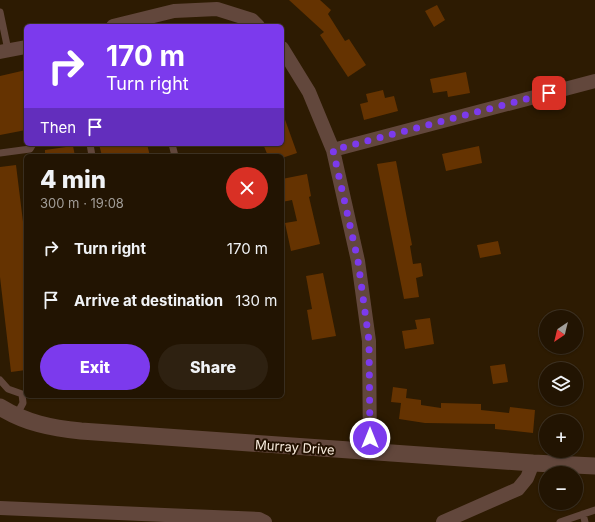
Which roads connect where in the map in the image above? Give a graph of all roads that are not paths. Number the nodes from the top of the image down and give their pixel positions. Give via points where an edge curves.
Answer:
1 (0, 12) edge
2 (121, 24) edge
3 (256, 24) edge
4 (24, 47) edge
5 (4, 51) edge
6 (284, 51) edge
7 (595, 81) edge
8 (32, 146) edge
9 (333, 150) junction
10 (0, 153) edge
11 (0, 380) edge
12 (0, 407) edge
13 (16, 416) junction
14 (370, 452) junction
15 (533, 464) junction
16 (595, 466) edge
17 (0, 508) edge
18 (595, 510) edge
19 (583, 514) junction
20 (39, 516) edge
21 (265, 522) edge
22 (443, 522) edge
23 (560, 522) edge
24 (585, 522) edge

1 - 5 lane
2 - 3 street via 174,11 216,9 252,20
4 - 5 street
6 - 9 street via 309,92
7 - 9 street
8 - 10 lane via 30,149
9 - 14 street via 358,261 369,341
11 - 13 lane via 8,389 22,394 23,404
12 - 13 street, Murray Drive
13 - 14 street, Murray Drive via 46,427 81,431
14 - 15 street, Murray Drive
15 - 16 street, Murray Drive
15 - 22 street via 527,478 518,489
17 - 20 street
18 - 19 lane
19 - 23 lane
19 - 24 lane
20 - 21 street via 259,519

